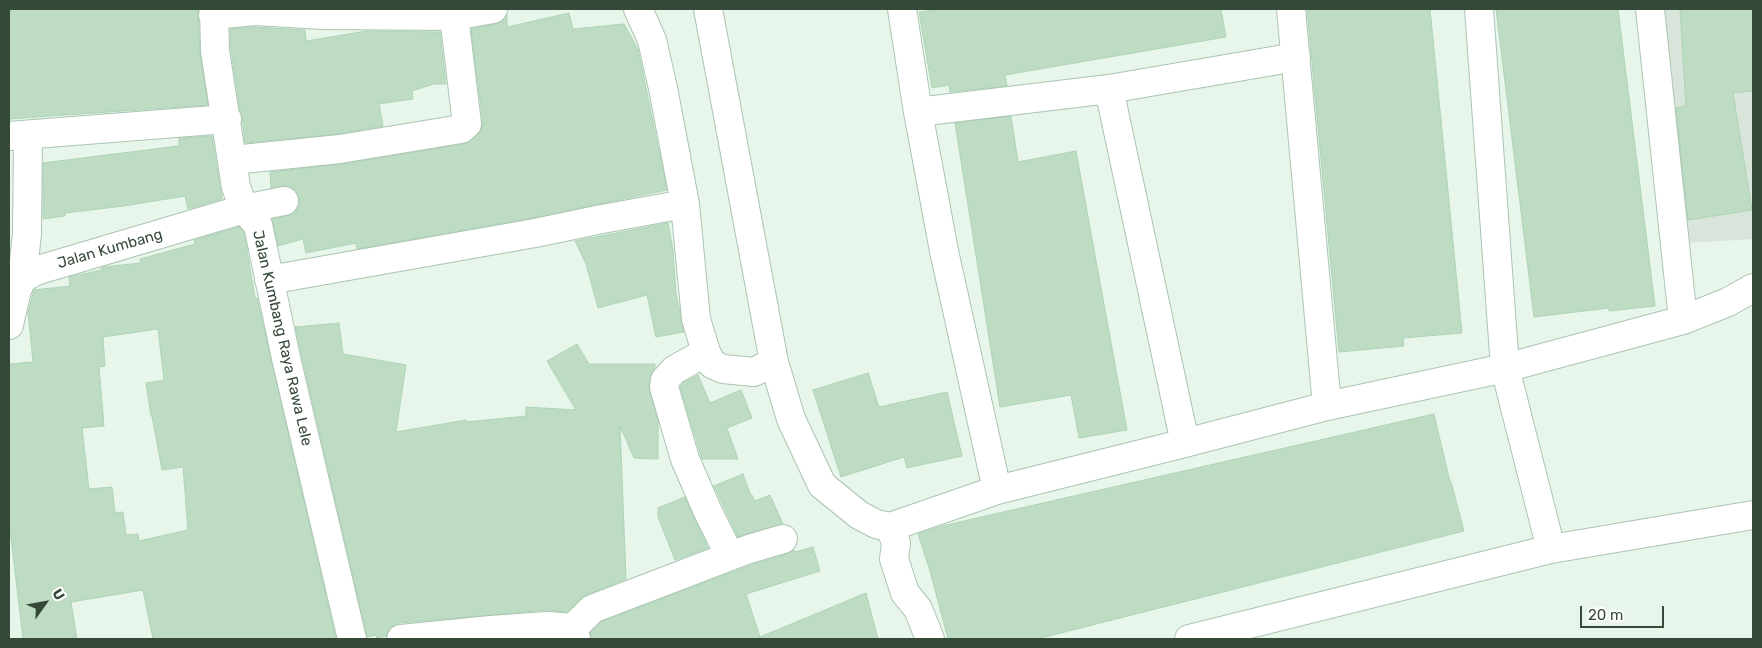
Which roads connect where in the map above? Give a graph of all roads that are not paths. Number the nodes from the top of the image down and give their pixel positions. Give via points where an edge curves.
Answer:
1 (493, 9) edge
2 (638, 9) edge
3 (708, 9) edge
4 (902, 9) edge
5 (1291, 9) edge
6 (1479, 9) edge
7 (1650, 9) edge
8 (214, 12) edge
9 (454, 16) junction
10 (1296, 57) junction
11 (1109, 89) junction
12 (918, 112) junction
13 (227, 119) junction
14 (18, 136) edge
15 (233, 160) junction
16 (284, 201) dead end
17 (685, 204) junction
18 (244, 210) junction
19 (22, 279) junction
20 (269, 280) junction
21 (1753, 288) edge
22 (1683, 320) junction
23 (9, 325) edge
24 (706, 352) junction
25 (774, 362) junction
26 (1504, 368) junction
27 (1327, 406) junction
28 (1185, 443) junction
29 (997, 490) junction
30 (1753, 515) edge
31 (893, 535) junction
32 (783, 539) dead end
33 (1551, 549) junction
34 (730, 556) junction
35 (574, 634) edge
36 (352, 639) edge
37 (401, 639) edge
38 (930, 639) edge
39 (1189, 639) edge

1 - 9 street
2 - 17 street via 652,40 664,88
3 - 25 street
4 - 12 street
5 - 10 street
6 - 26 street
7 - 22 street
8 - 9 street
8 - 13 street, Jalan Kumbang Raya Rawa Lele via 215,51
9 - 15 street via 467,124 461,129 340,149
10 - 11 street
10 - 27 street
11 - 12 street
11 - 28 street
12 - 29 street via 944,251
13 - 14 street
13 - 15 street, Jalan Kumbang Raya Rawa Lele
14 - 19 street via 27,234
15 - 18 street, Jalan Kumbang Raya Rawa Lele via 236,187
16 - 18 street, Jalan Kumbang
17 - 20 street
17 - 24 street via 696,319
18 - 19 street, Jalan Kumbang via 35,272
18 - 20 street, Jalan Kumbang Raya Rawa Lele via 258,225
19 - 23 street
20 - 36 street, Jalan Kumbang Raya Rawa Lele
21 - 22 street
22 - 26 street
24 - 25 street via 712,364 723,369 754,372
24 - 34 street via 674,370 665,380 664,387 685,459
25 - 31 street via 791,419 822,485 859,516
26 - 27 street
26 - 33 street
27 - 28 street
28 - 29 street
29 - 31 street
30 - 33 street
31 - 38 street via 894,559 905,593 918,609
32 - 34 street
33 - 39 street
34 - 35 street via 592,608
35 - 37 street via 548,626

